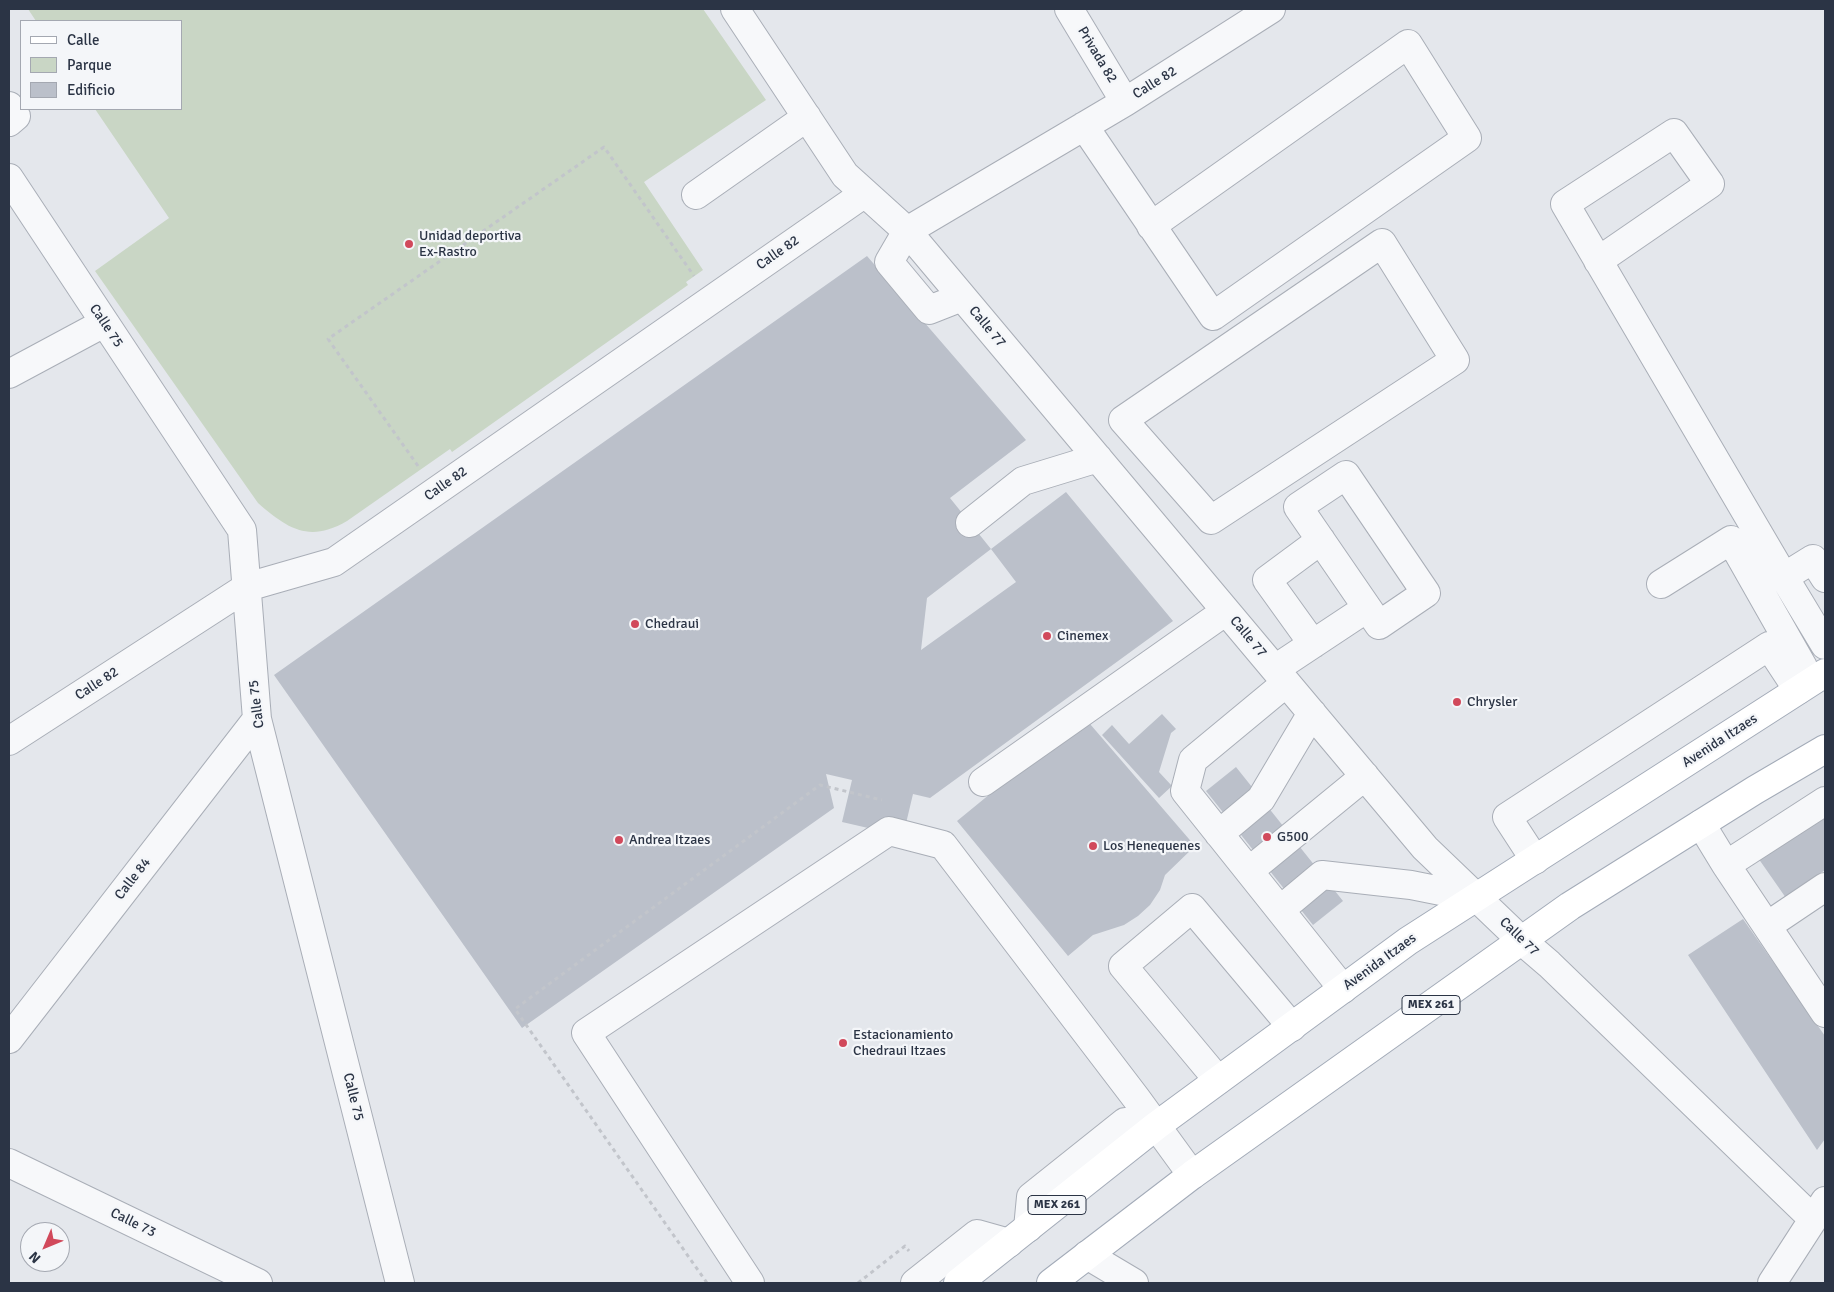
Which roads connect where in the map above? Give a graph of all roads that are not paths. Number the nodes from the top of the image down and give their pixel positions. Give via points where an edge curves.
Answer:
1 (735, 9) edge
2 (1069, 9) edge
3 (1271, 9) edge
4 (1125, 102) junction
5 (9, 106) edge
6 (807, 117) junction
7 (9, 122) edge
8 (1084, 126) junction
9 (9, 178) edge
10 (865, 193) junction
11 (696, 195) dead end
12 (1151, 226) junction
13 (907, 231) junction
14 (1598, 261) junction
15 (104, 323) junction
16 (9, 374) edge
17 (1098, 458) junction
18 (1291, 467) junction
19 (1312, 498) junction
20 (970, 523) dead end
21 (1321, 540) junction
22 (1784, 577) junction
23 (1825, 578) edge
24 (1661, 584) dead end
25 (246, 588) junction
26 (1367, 608) junction
27 (1226, 611) junction
28 (1312, 644) junction
29 (1825, 645) edge
30 (1281, 676) junction
31 (1812, 682) edge
32 (1312, 713) junction
33 (257, 719) junction
34 (9, 741) edge
35 (1825, 748) edge
36 (1365, 776) junction
37 (983, 782) dead end
38 (1825, 801) edge
39 (1701, 824) junction
40 (1219, 834) junction
41 (1535, 860) junction
42 (1726, 865) junction
43 (1249, 871) junction
44 (1825, 887) edge
45 (1476, 898) junction
46 (1280, 910) junction
47 (1768, 926) junction
48 (1521, 940) junction
49 (1343, 990) junction
50 (1825, 1013) edge
51 (1292, 1027) junction
52 (9, 1039) edge
53 (1218, 1080) junction
54 (1156, 1126) junction
55 (9, 1163) edge
56 (1192, 1175) junction
57 (1819, 1210) edge
58 (1018, 1235) junction
59 (1087, 1254) junction
60 (258, 1283) edge
61 (400, 1283) edge
62 (750, 1283) edge
63 (915, 1283) edge
64 (958, 1283) edge
65 (1051, 1283) edge
66 (1134, 1283) edge
67 (1772, 1283) edge

1 - 6 street, Calle 77
2 - 4 street, Privada 82
3 - 4 street, Calle 82
4 - 8 street, Calle 82
5 - 7 street via 16,116
6 - 10 street, Calle 77 via 846,175
6 - 11 street
8 - 12 street
8 - 13 street, Calle 82
9 - 15 street, Calle 75
10 - 13 street, Calle 77
10 - 25 street, Calle 82 via 334,562
12 - 12 street via 1213,316 1467,138 1408,44
13 - 17 street, Calle 77
14 - 14 street via 1565,204 1674,133 1710,184
14 - 22 street
15 - 16 street
15 - 25 street, Calle 75 via 242,530
17 - 20 street via 1023,481
17 - 27 street, Calle 77
18 - 18 street via 1455,360 1382,243 1123,420 1211,520
18 - 19 street
19 - 21 street via 1298,507
19 - 26 street via 1346,475 1426,593 1379,625
21 - 26 street
21 - 28 street via 1266,580
22 - 23 street via 1814,559
22 - 29 street
24 - 31 street via 1732,540
25 - 33 street, Calle 75
25 - 34 street, Calle 82
26 - 28 street
27 - 30 street, Calle 77
27 - 37 street
28 - 30 street
30 - 32 street, Calle 77
30 - 40 street via 1193,760 1185,791
31 - 41 main road, Avenida Itzaes / MEX 261
31 - 41 street via 1769,646 1507,817
32 - 36 street, Calle 77
32 - 40 street via 1261,799
33 - 52 street, Calle 84
33 - 61 street, Calle 75
35 - 39 main road, MEX 261
36 - 43 street
36 - 45 street, Calle 77 via 1426,848
38 - 42 street
39 - 42 street
39 - 48 main road, MEX 261
40 - 43 street
41 - 45 main road, Avenida Itzaes / MEX 261
42 - 47 street
43 - 46 street
44 - 47 street
45 - 46 street via 1411,885 1322,875
45 - 48 street, Calle 77
45 - 49 main road, Avenida Itzaes / MEX 261 via 1408,941
46 - 49 street
47 - 50 street
48 - 56 main road, MEX 261
48 - 57 street, Calle 77
49 - 51 main road, Avenida Itzaes / MEX 261
51 - 53 main road, Avenida Itzaes / MEX 261
51 - 53 street via 1192,908 1123,966
53 - 54 main road, Avenida Itzaes / MEX 261
54 - 56 street
54 - 58 main road, Avenida Itzaes / MEX 261
54 - 62 street via 943,845 889,832 586,1033
55 - 60 street, Calle 73
56 - 59 main road, MEX 261
57 - 67 street
58 - 63 street via 977,1234
58 - 64 main road, Avenida Itzaes / MEX 261
59 - 65 main road, MEX 261
59 - 66 street

